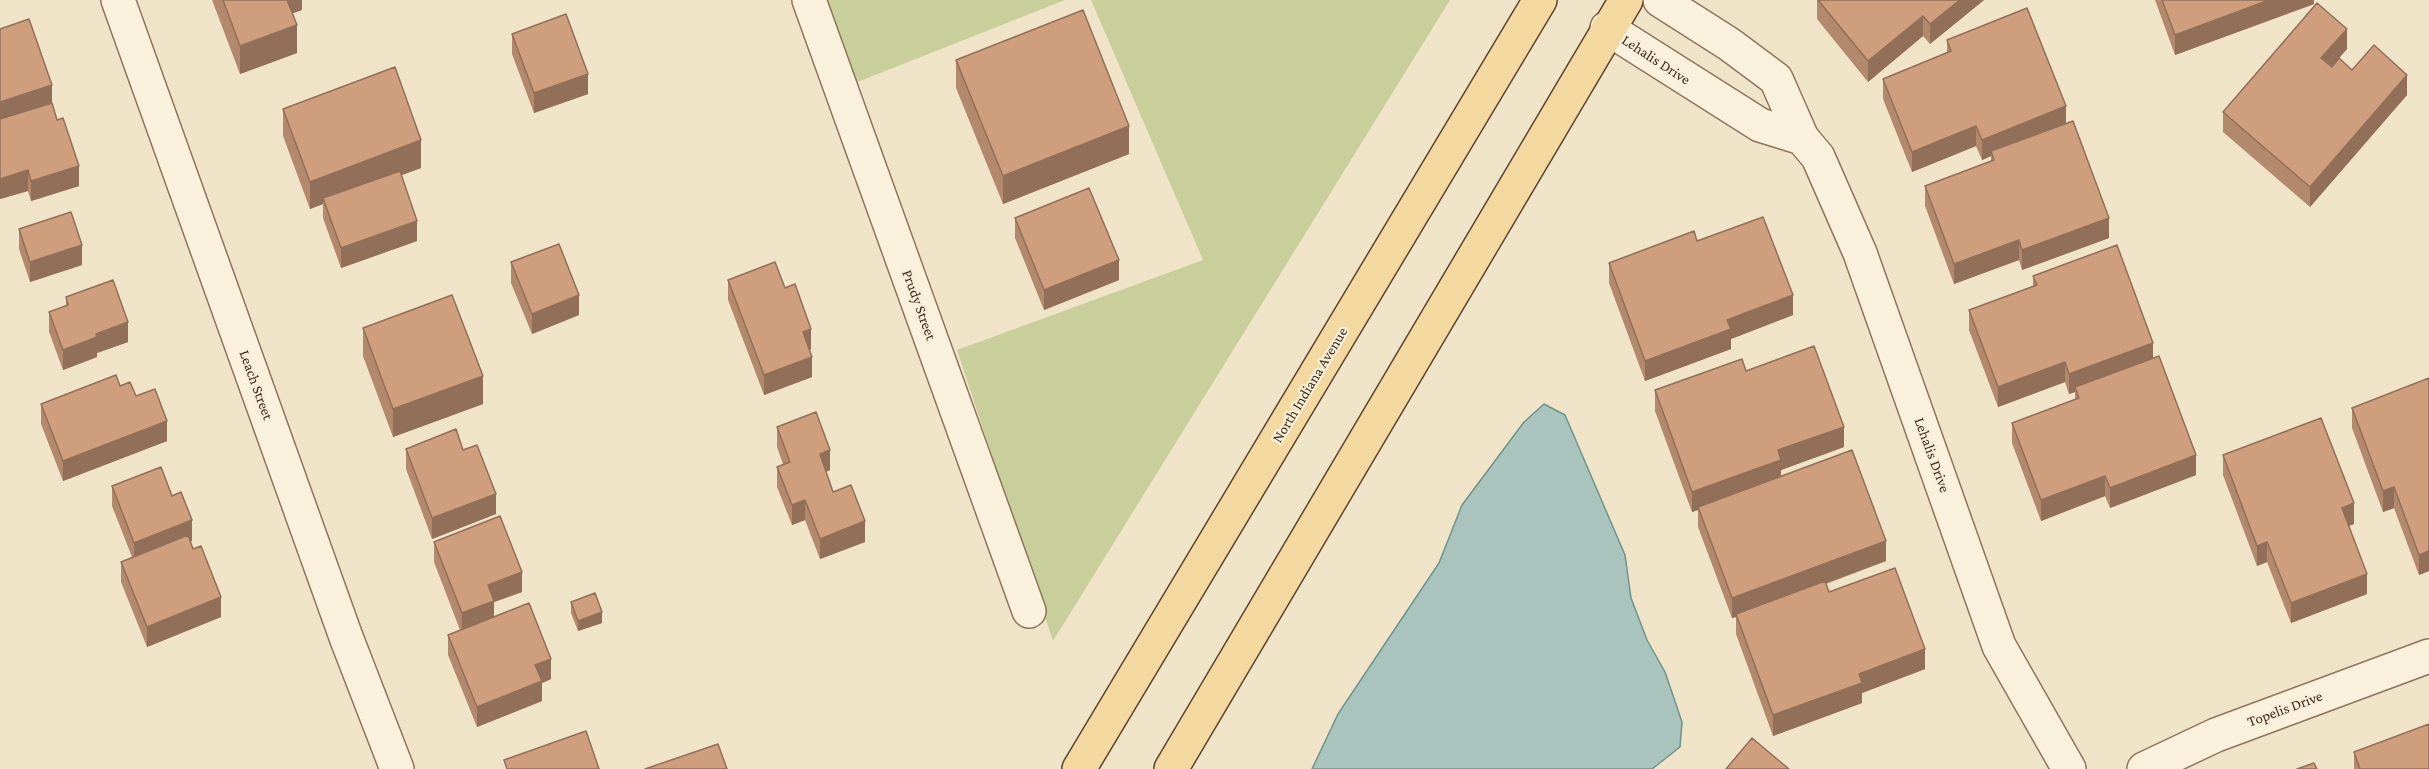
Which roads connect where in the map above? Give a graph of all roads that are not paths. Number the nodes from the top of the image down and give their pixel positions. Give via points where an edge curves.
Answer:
1 (118, 0) edge
2 (809, 0) edge
3 (1540, 0) edge
4 (1626, 0) edge
5 (1660, 0) edge
6 (1607, 28) junction
7 (1802, 138) junction
8 (1029, 611) dead end
9 (2429, 656) edge
10 (397, 769) edge
11 (1078, 769) edge
12 (1171, 769) edge
13 (2069, 769) edge
14 (2144, 769) edge

1 - 10 street, Leach Street
2 - 8 street, Prudy Street
3 - 11 main road, North Indiana Avenue
4 - 6 main road
5 - 7 street, Lehalis Drive via 1776,79
6 - 7 street, Lehalis Drive via 1760,125
6 - 12 main road
7 - 13 street, Lehalis Drive via 1818,157 1860,253 1999,646
9 - 14 street, Topelis Drive via 2216,735

